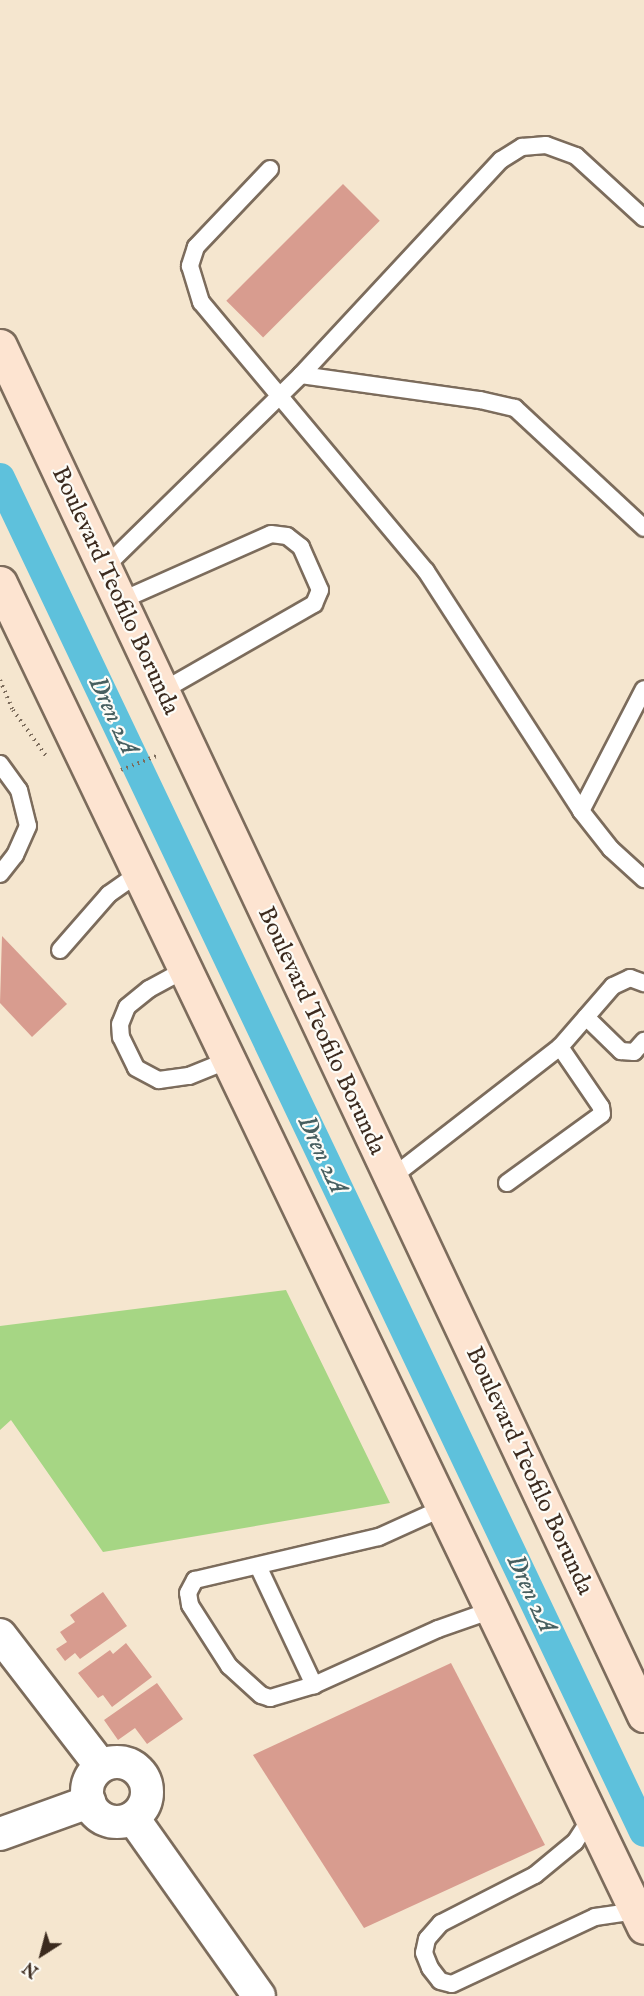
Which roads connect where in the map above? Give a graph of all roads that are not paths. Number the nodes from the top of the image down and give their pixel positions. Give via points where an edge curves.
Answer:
1 (270, 169) dead end
2 (644, 219) edge
3 (0, 346) edge
4 (301, 375) junction
5 (280, 396) junction
6 (644, 528) edge
7 (105, 567) junction
8 (2, 591) edge
9 (120, 601) junction
10 (644, 689) edge
11 (162, 691) junction
12 (0, 764) edge
13 (581, 811) junction
14 (140, 873) junction
15 (0, 874) edge
16 (644, 879) edge
17 (60, 950) dead end
18 (186, 969) junction
19 (644, 983) edge
20 (586, 1017) junction
21 (644, 1041) edge
22 (560, 1047) junction
23 (226, 1061) junction
24 (391, 1178) junction
25 (507, 1183) dead end
26 (443, 1508) junction
27 (258, 1566) junction
28 (495, 1609) junction
29 (0, 1635) edge
30 (314, 1685) junction
31 (644, 1716) edge
32 (101, 1766) junction
33 (89, 1802) junction
34 (593, 1816) junction
35 (133, 1818) junction
36 (0, 1834) edge
37 (640, 1919) edge
38 (258, 1996) edge

1 - 5 lane via 196,247 190,266 201,302
2 - 4 lane via 576,156 546,146 522,147 501,160
3 - 7 main road, Boulevard Teofilo Borunda
4 - 5 lane
4 - 6 lane via 480,399 515,408
5 - 7 lane
5 - 13 lane via 426,571 483,653
7 - 9 main road, Boulevard Teofilo Borunda
8 - 14 main road
9 - 11 main road, Boulevard Teofilo Borunda
9 - 11 lane via 271,534 287,536 302,547 320,590 314,604
10 - 13 lane
11 - 24 main road, Boulevard Teofilo Borunda
12 - 15 lane via 19,790 28,826 15,855
13 - 16 lane via 611,849
14 - 17 lane via 109,894
14 - 18 main road
18 - 23 main road
18 - 23 lane via 149,989 127,1007 120,1023 121,1037 136,1068 159,1080 189,1076
19 - 20 lane via 630,978 622,980
20 - 21 lane via 621,1051 634,1052
20 - 22 lane
22 - 24 lane
22 - 25 lane via 602,1114
23 - 26 main road
24 - 31 main road, Boulevard Teofilo Borunda
26 - 27 lane via 391,1534
26 - 28 main road
27 - 30 lane
27 - 30 lane via 195,1580 188,1593 190,1605 229,1666 261,1695 270,1698
28 - 30 lane via 438,1629
28 - 34 main road
29 - 32 street
32 - 33 street via 89,1782
32 - 35 street via 128,1764 143,1776 146,1802
33 - 35 street via 108,1821
33 - 36 street
34 - 37 main road
34 - 37 lane via 575,1842 535,1875 441,1923 427,1939 424,1953 430,1968 440,1981 452,1984 595,1917
35 - 38 street

